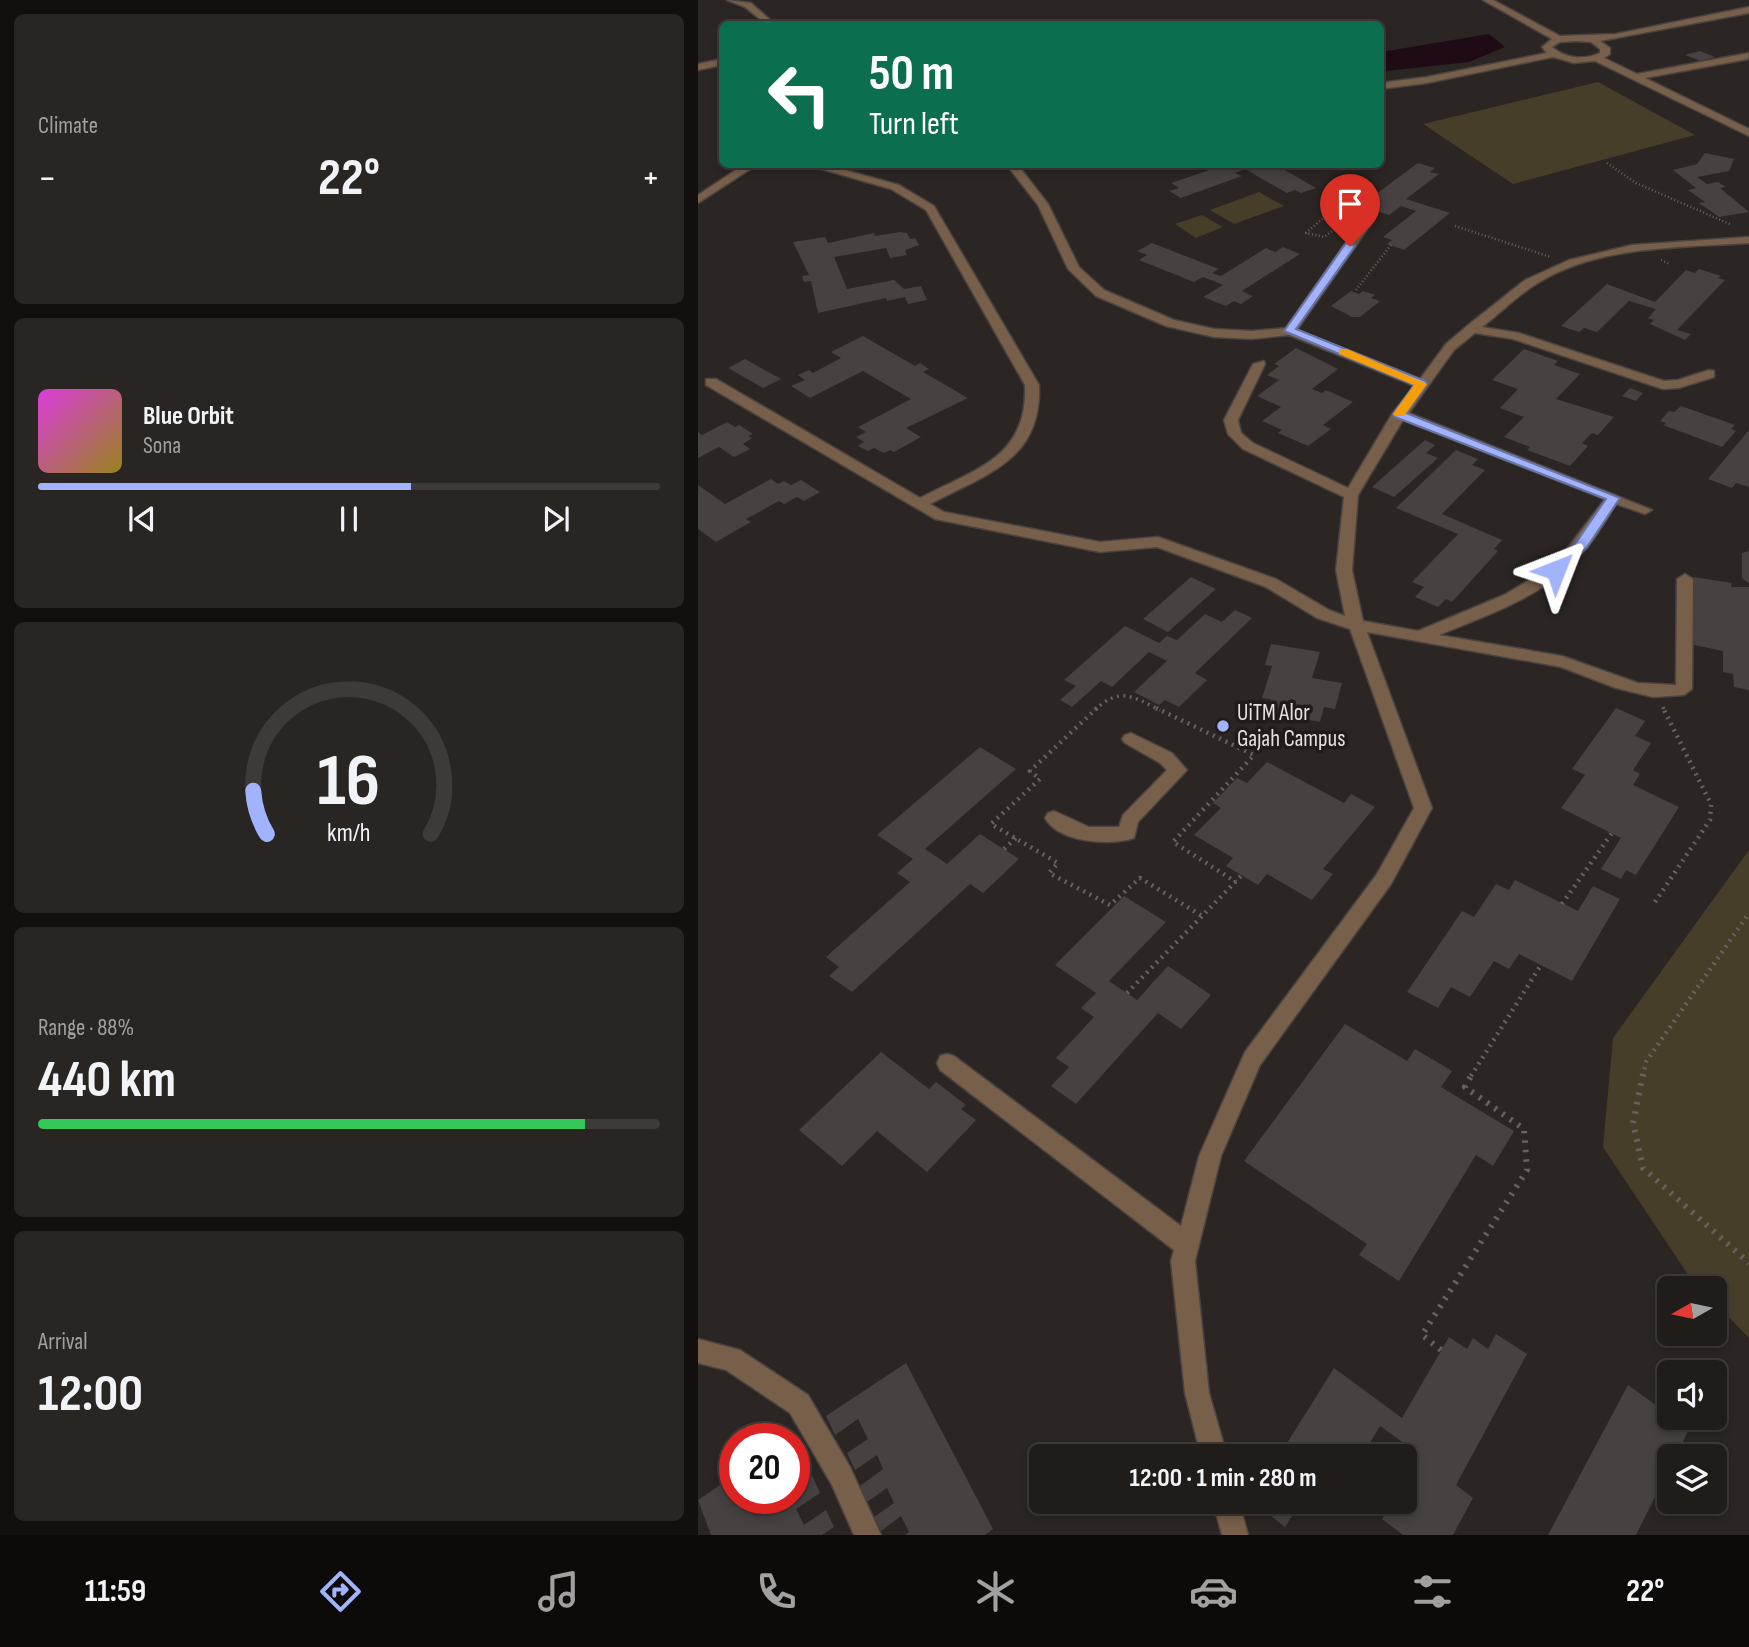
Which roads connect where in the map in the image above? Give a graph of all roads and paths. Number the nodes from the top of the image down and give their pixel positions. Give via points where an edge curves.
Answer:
1 (731, 0) edge
2 (1487, 0) edge
3 (1749, 10) edge
4 (1749, 16) edge
5 (767, 21) edge
6 (1558, 39) junction
7 (1587, 39) junction
8 (1606, 50) junction
9 (1554, 54) junction
10 (1748, 56) edge
11 (1596, 58) junction
12 (719, 62) edge
13 (698, 66) edge
14 (1637, 77) junction
15 (1384, 85) edge
16 (1749, 133) edge
17 (1607, 163) dead end
18 (747, 168) edge
19 (824, 168) edge
20 (1014, 168) edge
21 (1322, 197) dead end
22 (698, 200) edge
23 (1366, 216) joint
24 (1455, 226) dead end
25 (1744, 234) edge
26 (1391, 245) dead end
27 (1553, 257) dead end
28 (1356, 290) dead end
29 (1471, 329) junction
30 (1290, 331) junction
31 (1259, 364) dead end
32 (1709, 374) dead end
33 (711, 382) dead end
34 (1421, 384) junction
35 (1399, 414) junction
36 (1351, 495) junction
37 (1613, 498) junction
38 (919, 504) junction
39 (1645, 510) dead end
40 (1685, 579) dead end
41 (1356, 625) junction
42 (1421, 635) junction
43 (1657, 694) junction
44 (1131, 739) dead end
45 (1054, 818) dead end
46 (1612, 833) dead end
47 (1016, 838) dead end
48 (1004, 849) dead end
49 (1242, 875) dead end
50 (1655, 902) dead end
51 (1562, 904) dead end
52 (1749, 913) edge
53 (1541, 965) dead end
54 (1127, 993) dead end
55 (947, 1063) dead end
56 (1187, 1245) junction
57 (1749, 1264) edge
58 (1441, 1350) dead end
59 (698, 1351) edge
60 (1211, 1444) edge
61 (1229, 1514) edge
62 (868, 1535) edge
63 (1235, 1535) edge

1 - 5 street via 748,5
2 - 6 street
3 - 7 street
4 - 8 street via 1617,43
6 - 7 street
6 - 9 street via 1548,44
7 - 8 street
8 - 11 street
9 - 11 street via 1579,60
9 - 15 street
10 - 14 street
11 - 14 street
12 - 13 street
14 - 16 street
17 - 25 path via 1636,183
18 - 22 street
19 - 38 street via 895,187 930,208 1032,384 1033,421 1017,449
20 - 30 street via 1043,205 1074,269 1100,293 1170,323 1214,333
21 - 23 path via 1338,205 1306,233 1324,237 1345,219
23 - 30 street
24 - 27 path
25 - 29 street via 1573,262 1529,283
26 - 28 path
29 - 32 street via 1515,336 1663,385
29 - 34 street
30 - 34 street
31 - 36 street via 1231,420 1235,434 1248,446
33 - 38 street
34 - 35 street
35 - 36 street
35 - 37 street
36 - 41 street via 1344,570
37 - 39 street
37 - 42 street via 1582,544 1556,570 1493,608
38 - 41 street via 940,516 1100,547 1158,542 1271,583 1323,614
40 - 43 street via 1684,689
41 - 42 street
41 - 56 street via 1422,808 1384,879 1252,1059 1210,1156
42 - 43 street via 1562,662
43 - 50 path via 1711,804 1711,820
44 - 45 street via 1178,770 1129,820 1128,833 1079,835
46 - 51 path
47 - 48 path
49 - 54 path
52 - 57 path via 1646,1062 1633,1124 1644,1168
53 - 58 path via 1465,1087 1524,1129 1527,1170 1422,1335
55 - 56 street
56 - 60 street via 1183,1261 1197,1393
59 - 62 street via 731,1359 799,1404 842,1476
61 - 63 street

